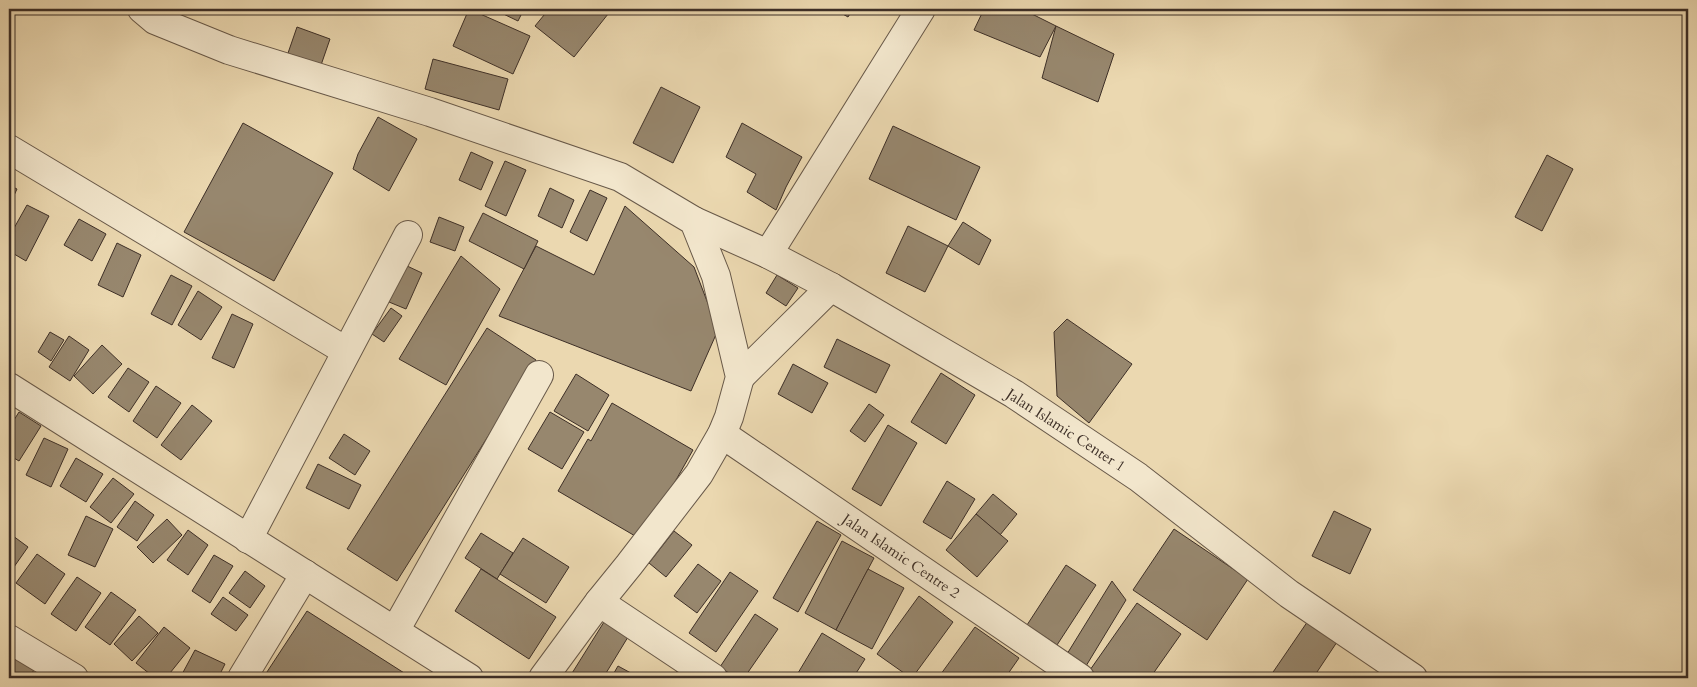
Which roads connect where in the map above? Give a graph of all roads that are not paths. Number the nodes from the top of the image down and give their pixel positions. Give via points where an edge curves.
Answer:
1 (142, 9) edge
2 (921, 9) edge
3 (9, 149) edge
4 (694, 221) junction
5 (408, 235) dead end
6 (768, 254) junction
7 (831, 288) junction
8 (346, 351) junction
9 (538, 375) dead end
10 (740, 377) junction
11 (9, 387) edge
12 (722, 434) junction
13 (248, 539) junction
14 (305, 574) junction
15 (599, 602) junction
16 (395, 631) junction
17 (9, 639) edge
18 (74, 678) edge
19 (242, 678) edge
20 (469, 678) edge
21 (543, 678) edge
22 (713, 678) edge
23 (1080, 678) edge
24 (1413, 678) edge

1 - 4 street, Jalan Islamic Center 1 via 155,20 229,50 430,112 620,177
2 - 6 street
3 - 8 street
4 - 6 street, Jalan Islamic Center 1
4 - 10 street via 716,276
5 - 8 street
6 - 7 street, Jalan Islamic Center 1
7 - 10 street
7 - 24 street, Jalan Islamic Center 1 via 1014,394 1138,477 1289,594
8 - 13 street
9 - 16 street
10 - 12 street
11 - 13 street
12 - 15 street via 699,474
12 - 23 street, Jalan Islamic Centre 2
13 - 14 street
14 - 16 street
14 - 19 street
15 - 21 street
15 - 22 street
16 - 20 street
17 - 18 street

